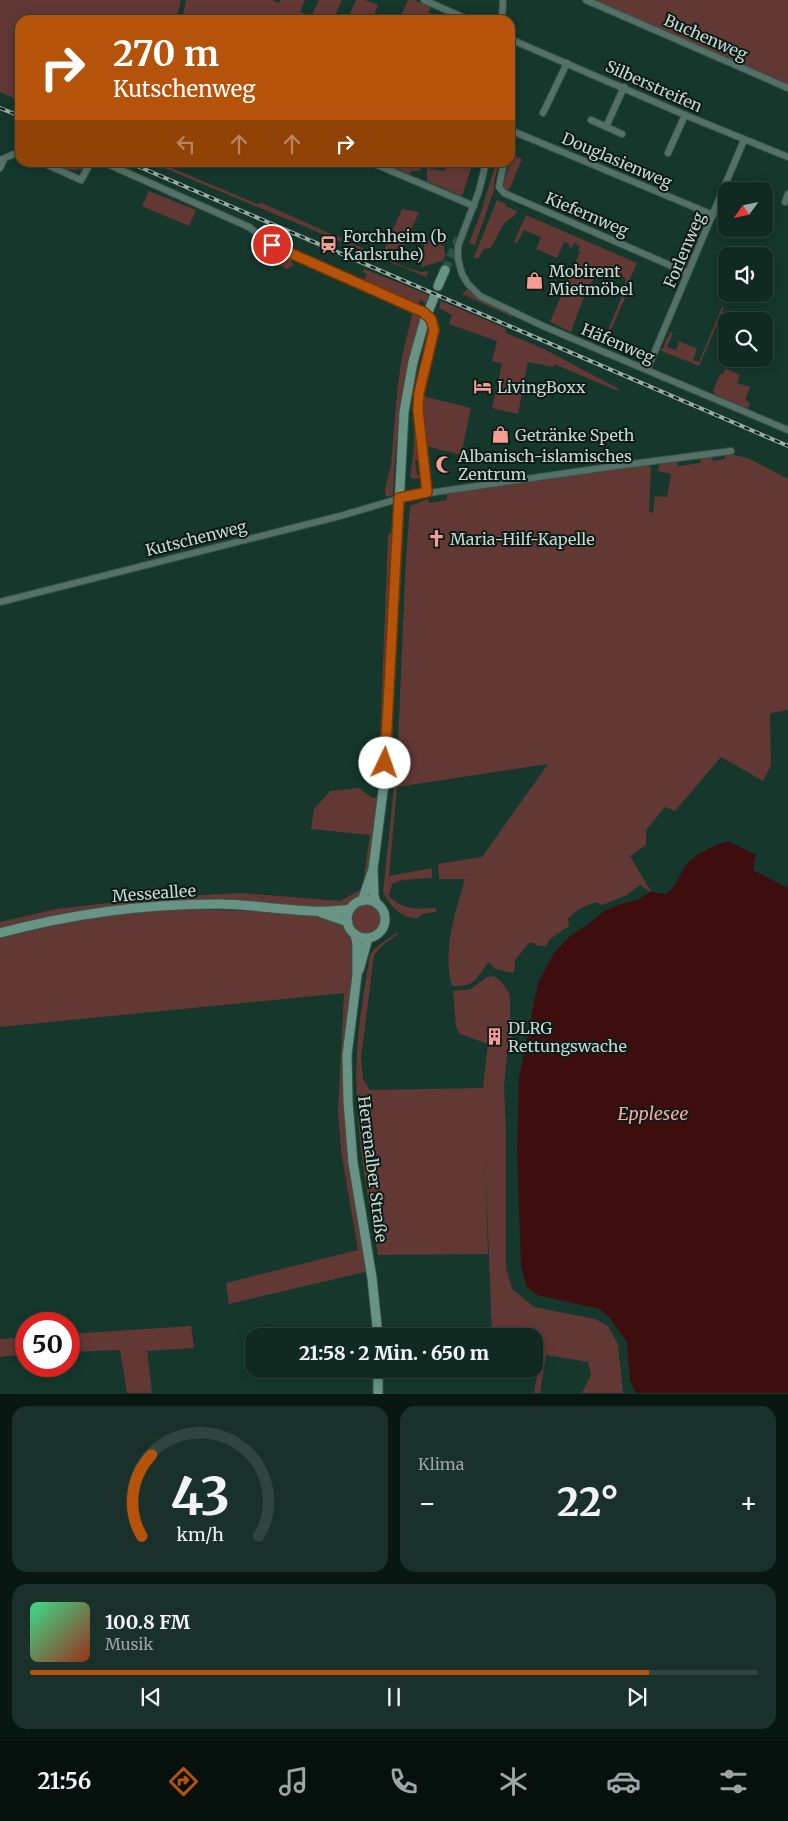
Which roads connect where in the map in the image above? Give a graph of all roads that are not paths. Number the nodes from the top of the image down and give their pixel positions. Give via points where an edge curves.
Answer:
1 (424, 0) edge
2 (503, 0) edge
3 (586, 0) edge
4 (458, 15) edge
5 (502, 15) edge
6 (515, 41) edge
7 (567, 63) junction
8 (624, 87) junction
9 (788, 88) edge
10 (543, 113) dead end
11 (685, 115) junction
12 (591, 120) dead end
13 (606, 127) junction
14 (515, 132) edge
15 (622, 134) dead end
16 (744, 140) junction
17 (668, 153) dead end
18 (15, 154) edge
19 (788, 157) edge
20 (2, 159) edge
21 (52, 167) edge
22 (88, 167) edge
23 (115, 167) edge
24 (382, 167) edge
25 (485, 167) edge
26 (503, 167) edge
27 (0, 168) edge
28 (788, 194) edge
29 (785, 202) dead end
30 (474, 206) junction
31 (713, 215) junction
32 (446, 270) tunnel mouth
33 (688, 273) junction
34 (438, 286) dead end
35 (434, 297) dead end
36 (426, 313) junction
37 (647, 370) junction
38 (788, 430) edge
39 (731, 451) dead end
40 (427, 492) junction
41 (399, 498) junction
42 (0, 602) edge
43 (374, 869) junction
44 (362, 900) junction
45 (376, 903) junction
46 (350, 909) junction
47 (312, 910) junction
48 (348, 922) junction
49 (0, 932) edge
50 (355, 934) junction
51 (368, 938) junction
52 (357, 975) junction
53 (377, 1328) edge
54 (378, 1378) edge
55 (378, 1394) edge

1 - 4 street
2 - 5 street
3 - 9 street, Buchenweg
6 - 7 street, Silberstreifen
7 - 8 street, Silberstreifen
7 - 10 street
8 - 11 street, Silberstreifen
8 - 13 street
11 - 16 street, Silberstreifen
11 - 17 street
12 - 13 street
13 - 15 street
14 - 31 street, Douglasienweg
16 - 19 street, Silberstreifen
16 - 31 street, Forlenweg
18 - 20 street
20 - 27 street
21 - 22 street via 81,180
23 - 36 street via 250,228 272,245 303,260
24 - 30 street
25 - 30 street
26 - 33 street, Kiefernweg via 500,187 504,193
28 - 29 street
30 - 37 street, Häfenweg via 458,246 458,259 468,284 484,298
31 - 33 street, Forlenweg
32 - 34 street
33 - 37 street, Forlenweg
35 - 36 street
36 - 40 street, bridge via 434,325 434,334 424,366 418,410
36 - 41 street via 404,412
37 - 38 street, Häfenweg
39 - 40 street
40 - 41 street
41 - 42 street, Kutschenweg via 340,516
41 - 43 street via 384,783
43 - 44 street
43 - 45 street
44 - 45 street
44 - 46 street
45 - 51 street via 384,913 385,923 377,935
46 - 47 street, Messeallee
46 - 48 street
47 - 48 street, Messeallee
47 - 49 street, Messeallee via 218,904 176,905 73,916
48 - 50 street
50 - 51 street
50 - 52 street, Herrenalber Straße
51 - 52 street, Herrenalber Straße
52 - 53 street, Herrenalber Straße via 347,1055 348,1102 353,1163
54 - 55 street

